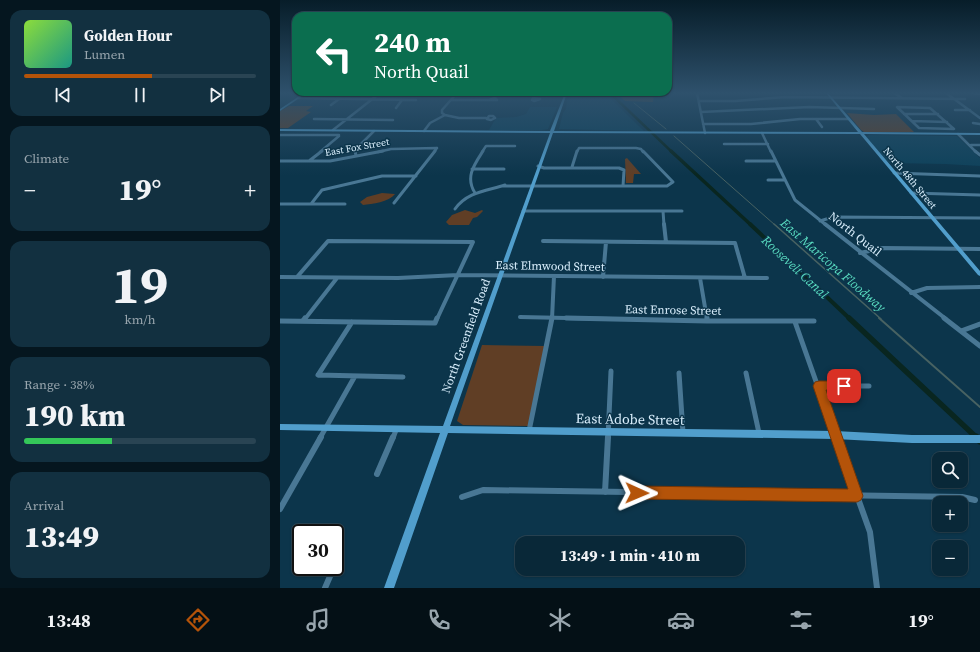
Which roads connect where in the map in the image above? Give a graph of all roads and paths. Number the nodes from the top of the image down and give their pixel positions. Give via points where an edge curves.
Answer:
1 (346, 120) edge
2 (434, 120) edge
3 (555, 120) edge
4 (702, 120) edge
5 (784, 120) edge
6 (817, 120) edge
7 (849, 120) edge
8 (912, 121) joint
9 (947, 122) joint
10 (703, 124) junction
11 (973, 124) dead end
12 (980, 124) edge
13 (822, 127) dead end
14 (938, 129) junction
15 (280, 130) edge
16 (333, 130) junction
17 (374, 131) junction
18 (424, 131) junction
19 (551, 132) junction
20 (705, 133) junction
21 (762, 133) junction
22 (860, 134) junction
23 (944, 134) junction
24 (958, 134) junction
25 (980, 134) edge
26 (280, 135) edge
27 (724, 144) dead end
28 (768, 144) junction
29 (971, 145) junction
30 (980, 145) edge
31 (515, 146) dead end
32 (980, 155) edge
33 (356, 156) junction
34 (280, 161) edge
35 (309, 161) junction
36 (746, 161) dead end
37 (776, 161) junction
38 (538, 166) junction
39 (572, 167) junction
40 (472, 169) junction
41 (504, 169) dead end
42 (894, 173) junction
43 (416, 176) junction
44 (980, 176) edge
45 (768, 180) dead end
46 (785, 180) junction
47 (532, 185) junction
48 (623, 186) junction
49 (475, 193) junction
50 (911, 193) junction
51 (980, 194) edge
52 (394, 203) dead end
53 (280, 204) edge
54 (311, 204) junction
55 (345, 204) dead end
56 (455, 209) dead end
57 (523, 211) junction
58 (663, 211) junction
59 (682, 211) dead end
60 (932, 218) junction
61 (980, 218) edge
62 (820, 221) junction
63 (543, 241) dead end
64 (606, 242) junction
65 (666, 242) junction
66 (958, 248) junction
67 (980, 249) edge
68 (860, 253) junction
69 (980, 274) edge
70 (458, 275) junction
71 (500, 276) junction
72 (554, 276) junction
73 (280, 277) edge
74 (297, 277) junction
75 (603, 277) junction
76 (336, 278) junction
77 (700, 278) junction
78 (745, 278) junction
79 (767, 278) dead end
80 (980, 287) edge
81 (911, 293) junction
82 (520, 317) dead end
83 (552, 318) junction
84 (280, 321) edge
85 (303, 321) junction
86 (707, 321) junction
87 (814, 321) dead end
88 (352, 322) junction
89 (795, 322) junction
90 (980, 324) edge
91 (961, 331) junction
92 (980, 346) edge
93 (611, 371) dead end
94 (679, 373) dead end
95 (746, 373) dead end
96 (356, 376) junction
97 (403, 376) dead end
98 (819, 386) junction
99 (869, 386) dead end
100 (280, 427) edge
101 (326, 428) junction
102 (396, 430) junction
103 (445, 430) junction
104 (529, 431) junction
105 (608, 432) junction
106 (683, 433) junction
107 (759, 433) junction
108 (835, 435) junction
109 (980, 439) edge
110 (377, 474) dead end
111 (605, 492) junction
112 (857, 496) junction
113 (462, 497) dead end
114 (974, 500) dead end
115 (280, 509) edge
116 (330, 576) edge
117 (325, 588) edge
118 (389, 588) edge
119 (877, 588) edge

1 - 16 street
2 - 18 street
3 - 19 main road, North Greenfield Road
4 - 10 street
5 - 10 street via 751,124
6 - 13 street
7 - 22 main road, North 48th Street
8 - 9 street
8 - 14 street via 922,129
9 - 14 street via 954,129
10 - 20 street
11 - 12 street
14 - 23 street
15 - 16 main road
16 - 17 main road
17 - 18 main road
17 - 33 street via 355,150
18 - 19 main road
19 - 20 main road
19 - 38 main road, North Greenfield Road
20 - 21 main road
21 - 22 main road
21 - 28 street, North Quail
22 - 23 main road
22 - 42 main road, North 48th Street
23 - 24 main road
24 - 25 main road
24 - 29 street
26 - 35 street via 339,136
27 - 28 street
28 - 37 street, North Quail
29 - 30 street
29 - 32 street
31 - 40 street via 486,146
33 - 35 street, East Fox Street via 330,161
33 - 43 street, East Fox Street via 391,149 437,148
34 - 35 street, East Fox Street
36 - 37 street
37 - 46 street, North Quail
38 - 39 street
38 - 47 main road, North Greenfield Road
39 - 48 street via 621,168 624,170
39 - 48 street via 577,149 638,148 672,180 672,184 667,186
40 - 41 street
40 - 49 street via 468,176 469,184
42 - 44 street
42 - 50 main road, North 48th Street
43 - 52 street
43 - 54 street via 382,176 322,190
45 - 46 street
46 - 62 street, North Quail via 795,200
47 - 48 street
47 - 49 street via 503,186
47 - 57 main road, North Greenfield Road
49 - 56 street via 459,202
50 - 51 street
50 - 60 main road, North 48th Street
53 - 54 street
54 - 55 street
57 - 58 street
57 - 71 main road, North Greenfield Road
58 - 59 street
58 - 65 street
60 - 61 street
60 - 62 street via 833,217
60 - 66 main road, North 48th Street
62 - 68 street, North Quail
63 - 64 street
64 - 65 street
64 - 75 street
65 - 78 street via 735,243
66 - 67 street
66 - 68 street via 883,248
66 - 69 main road, North 48th Street
68 - 81 street, North Quail
70 - 71 street, East Elmwood Street
70 - 74 street via 473,242 328,241
70 - 76 street, East Elmwood Street
70 - 88 street via 435,323
71 - 72 street, East Elmwood Street
71 - 103 main road, North Greenfield Road
72 - 75 street, East Elmwood Street
72 - 83 street
73 - 74 street, East Elmwood Street
74 - 76 street, East Elmwood Street
75 - 77 street, East Elmwood Street
76 - 85 street
77 - 78 street, East Elmwood Street
77 - 86 street
78 - 79 street, East Elmwood Street
80 - 81 street via 927,288
81 - 91 street, North Quail
82 - 83 street, East Enrose Street
83 - 86 street, East Enrose Street
83 - 104 street
84 - 85 street
85 - 88 street
86 - 89 street, East Enrose Street
87 - 89 street, East Enrose Street
88 - 96 street via 318,376
89 - 98 street
90 - 91 street
91 - 92 street, North Quail
93 - 105 street
94 - 106 street
95 - 107 street
96 - 97 street
96 - 101 street
98 - 99 street
98 - 108 street
100 - 101 main road, East Adobe Street
101 - 102 main road, East Adobe Street
101 - 115 street
102 - 103 main road, East Adobe Street
102 - 110 street
103 - 104 main road, East Adobe Street
103 - 118 main road, North Greenfield Road
104 - 105 main road, East Adobe Street
105 - 106 main road, East Adobe Street
105 - 111 street
106 - 107 main road, East Adobe Street
107 - 108 main road, East Adobe Street
108 - 109 main road, East Adobe Street
108 - 112 street
111 - 112 street
111 - 113 street via 483,490
112 - 114 street via 962,497
112 - 119 street via 870,532
116 - 117 street

